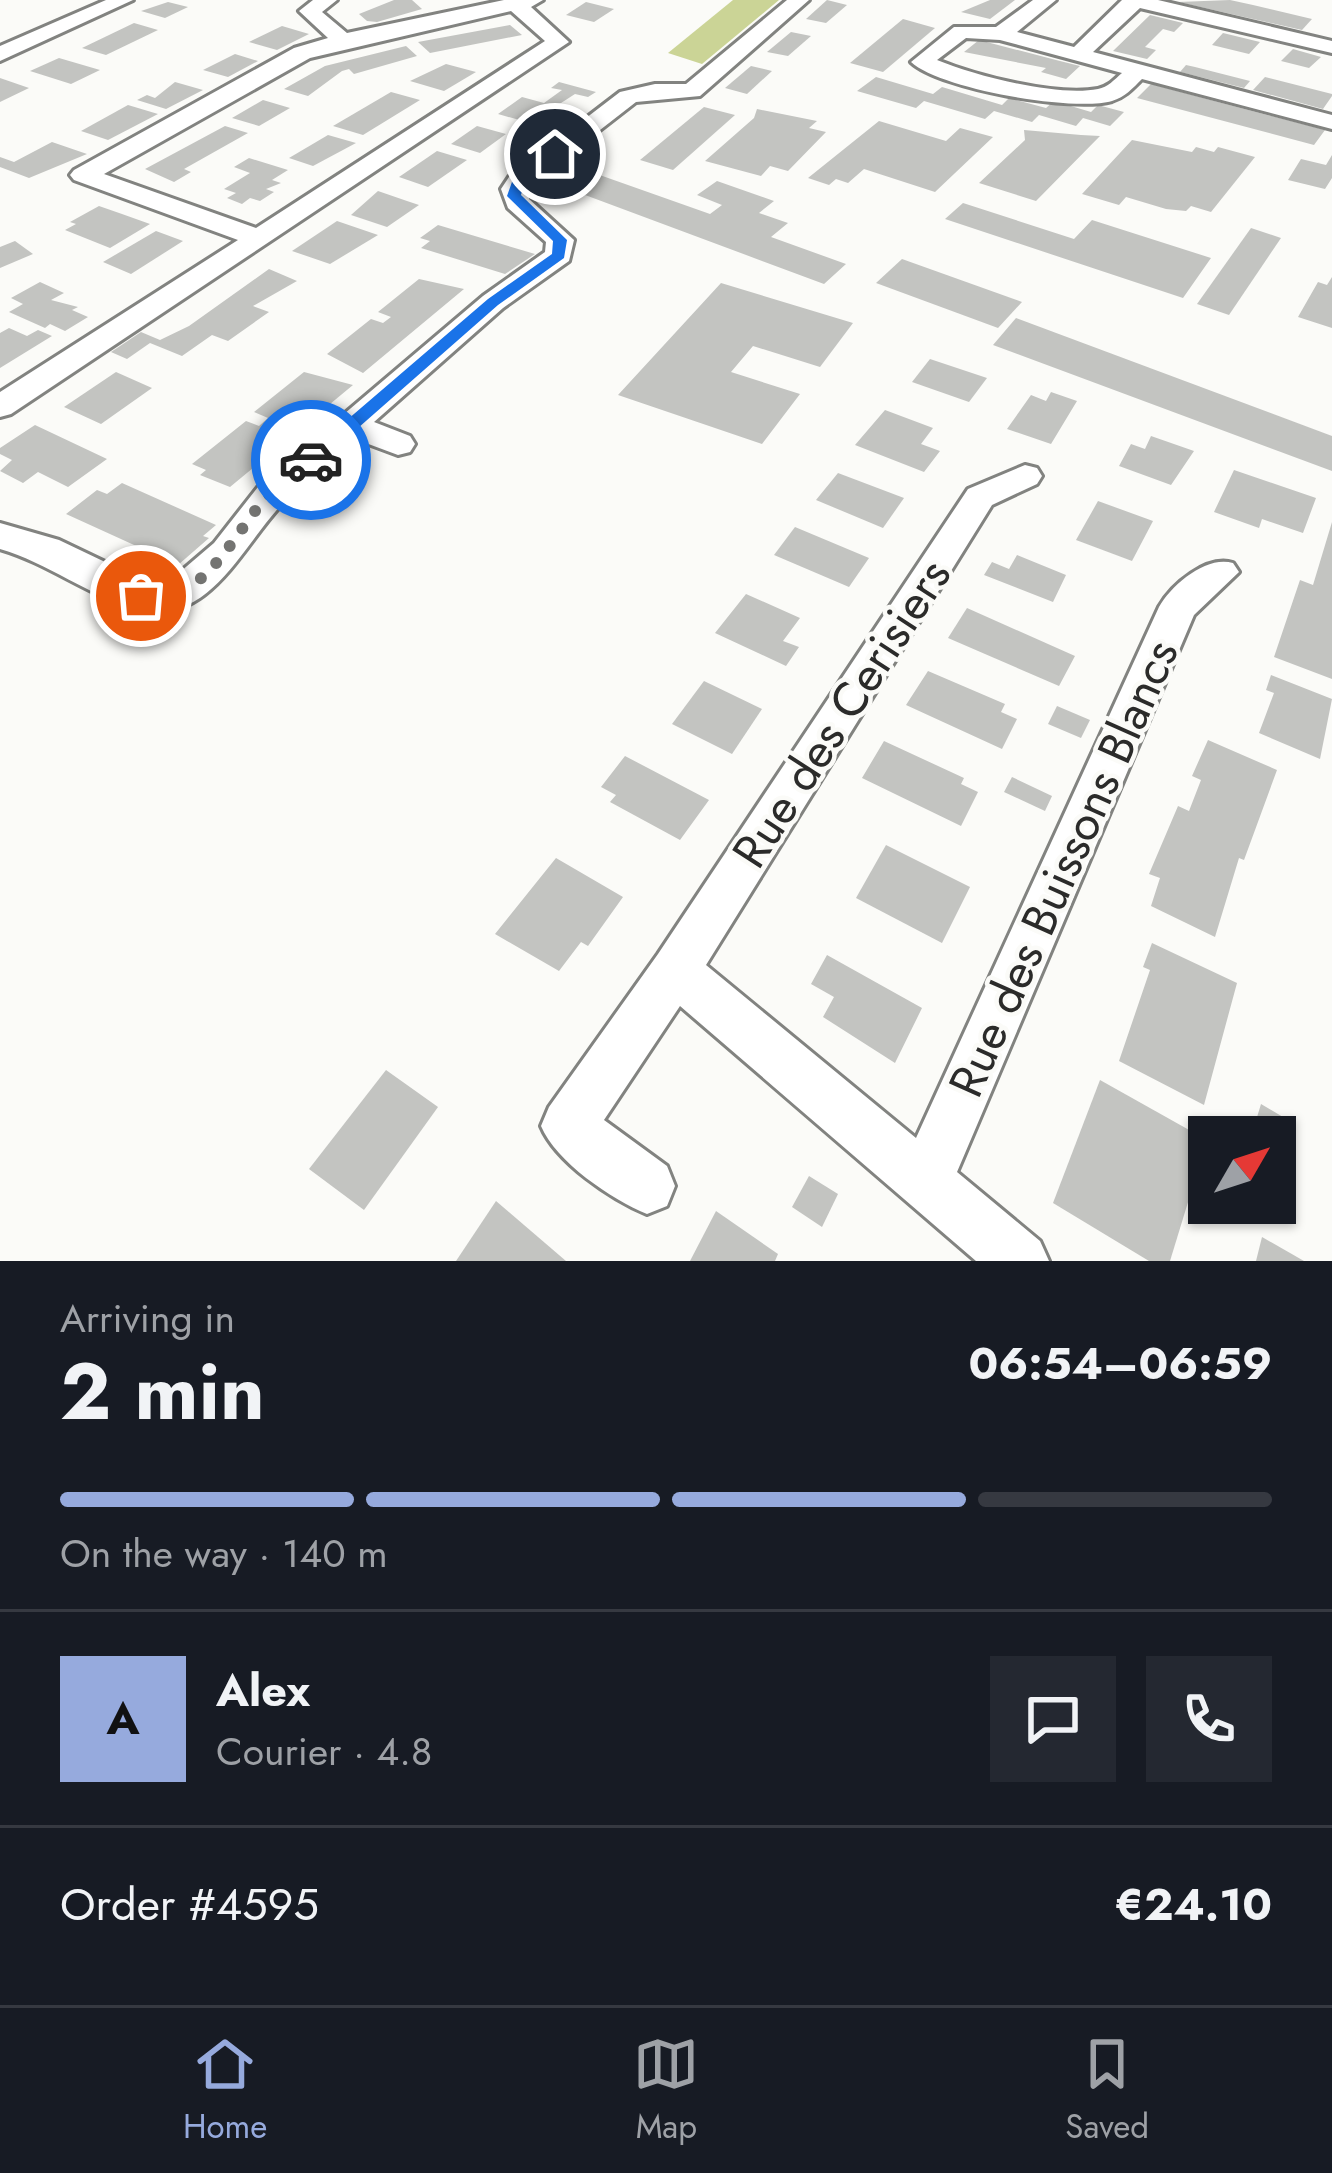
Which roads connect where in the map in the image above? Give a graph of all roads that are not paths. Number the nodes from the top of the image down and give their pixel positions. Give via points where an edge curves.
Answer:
1 (123, 0) edge
2 (327, 0) edge
3 (799, 0) edge
4 (1046, 0) edge
5 (1134, 0) edge
6 (525, 2) edge
7 (1332, 24) edge
8 (1001, 34) junction
9 (343, 40) junction
10 (1324, 45) edge
11 (6, 46) edge
12 (1078, 55) junction
13 (1138, 71) junction
14 (1332, 122) edge
15 (259, 238) junction
16 (0, 406) edge
17 (351, 425) junction
18 (398, 445) dead end
19 (1024, 476) dead end
20 (0, 536) edge
21 (1220, 572) dead end
22 (675, 970) junction
23 (926, 1179) junction
24 (647, 1186) dead end
25 (1020, 1261) edge

1 - 11 street
2 - 9 street via 309,11
3 - 17 street via 692,92 628,97 518,182 518,202 560,240 559,255
4 - 8 street
5 - 10 street
5 - 12 street
6 - 9 street
6 - 15 street via 558,42
7 - 10 street
8 - 12 street
8 - 13 street via 961,31 922,62 1014,88 1100,95
9 - 15 street via 302,53 82,176
12 - 13 street
13 - 14 street
15 - 16 street
17 - 18 street
17 - 20 street via 257,508 192,585 164,600
19 - 22 street, Rue des Cerisiers via 980,496
21 - 23 street, Rue des Buissons Blancs via 1178,607
22 - 23 street
22 - 24 street, Rue des Cerisiers via 568,1126
23 - 25 street

